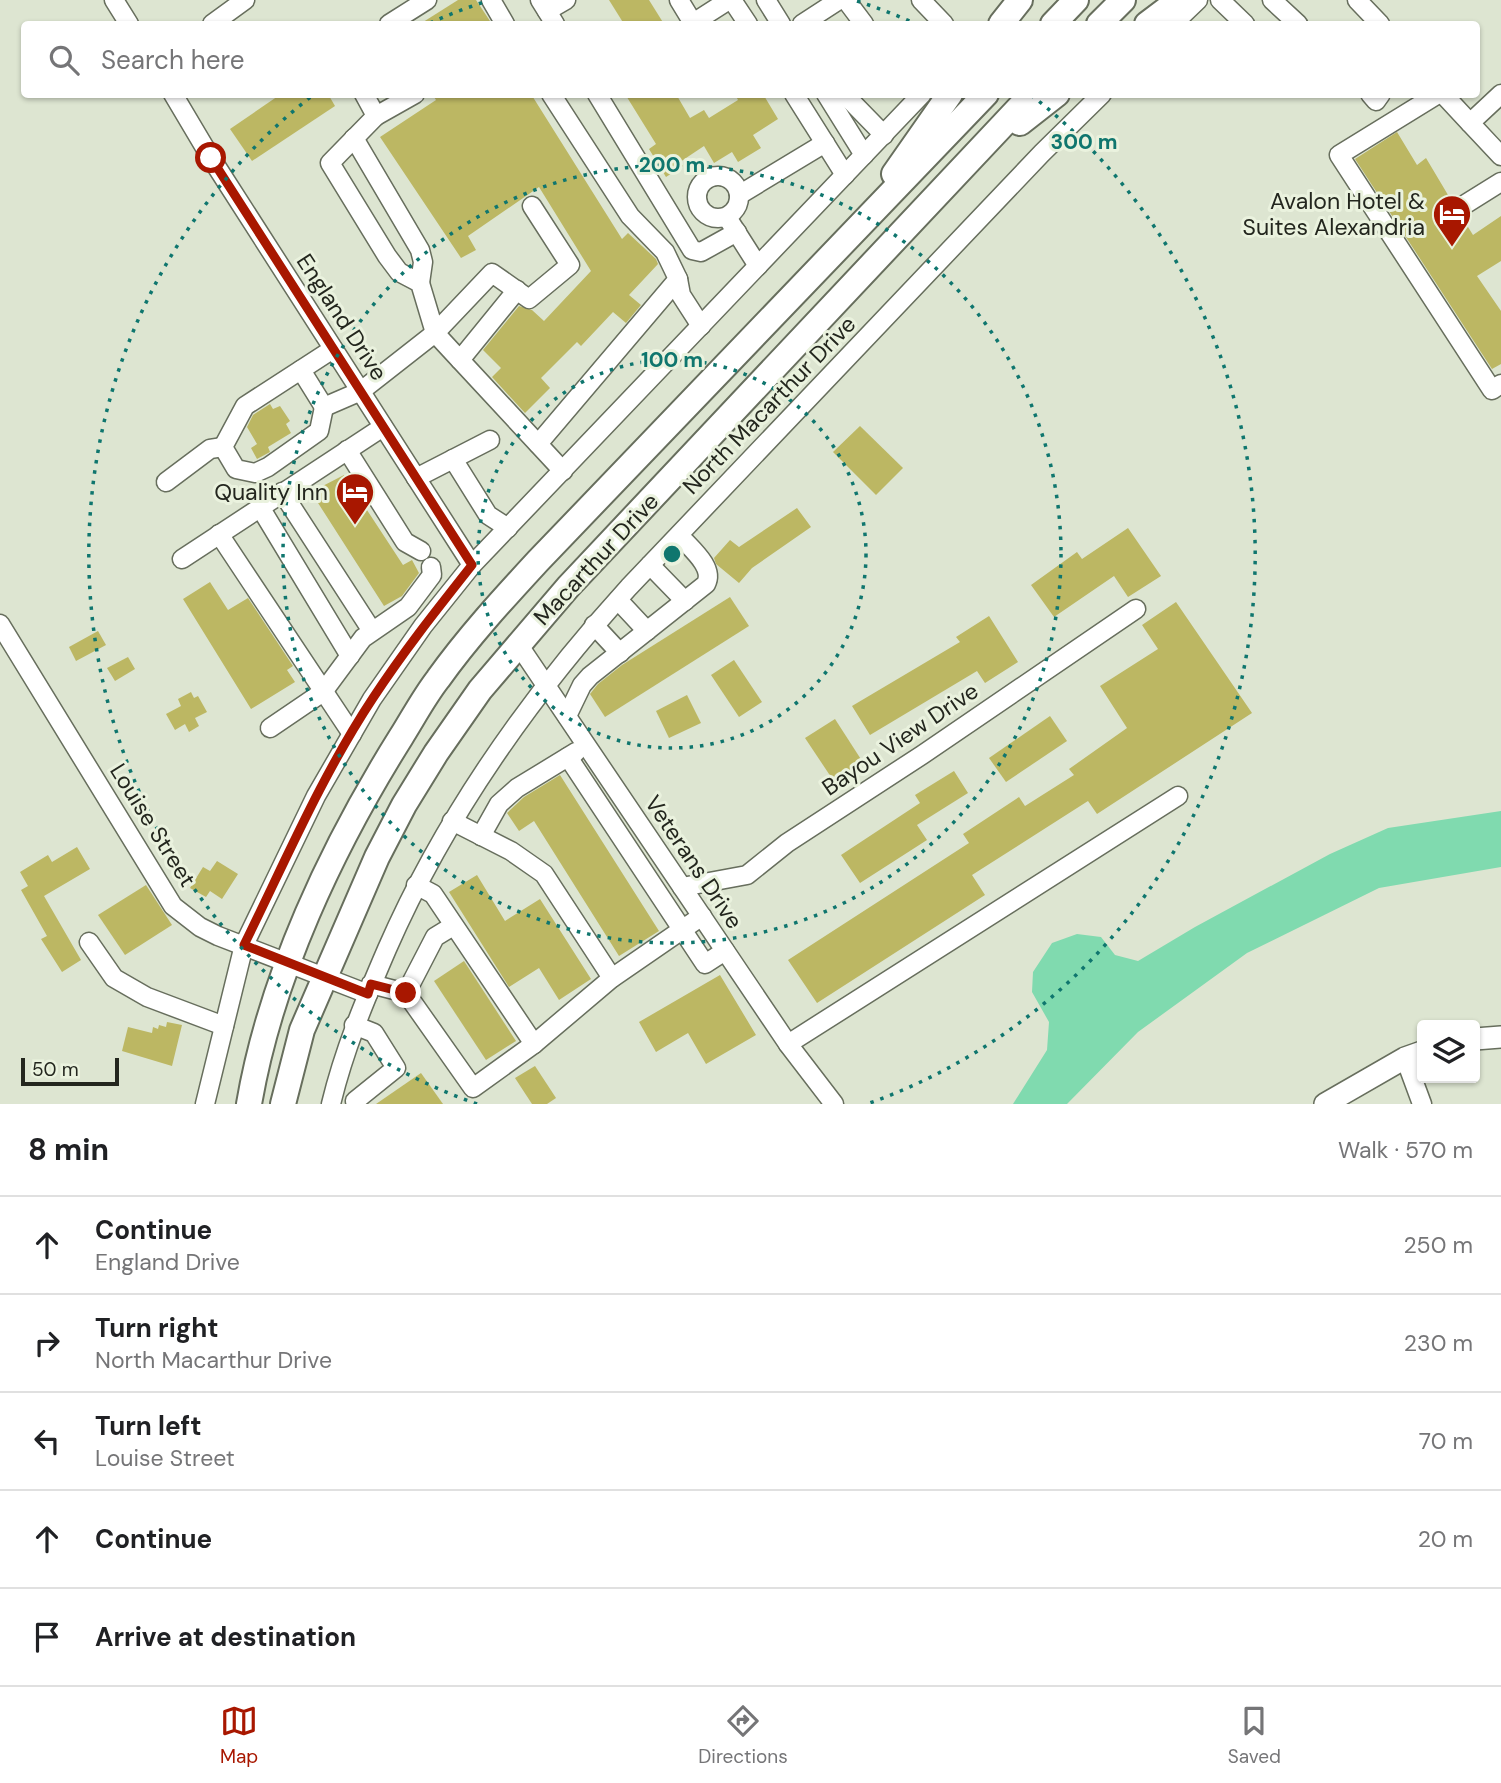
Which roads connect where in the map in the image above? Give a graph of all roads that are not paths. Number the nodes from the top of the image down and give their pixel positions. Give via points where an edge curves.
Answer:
1 (114, 0) edge
2 (245, 0) edge
3 (427, 0) edge
4 (491, 0) edge
5 (566, 0) edge
6 (679, 0) edge
7 (731, 0) edge
8 (766, 0) edge
9 (839, 0) edge
10 (846, 0) edge
11 (921, 0) edge
12 (1013, 0) edge
13 (1020, 0) edge
14 (1076, 0) edge
15 (1123, 0) edge
16 (1179, 0) edge
17 (1198, 0) edge
18 (1220, 0) edge
19 (1272, 0) edge
20 (1357, 0) edge
21 (547, 12) edge
22 (127, 21) edge
23 (216, 21) edge
24 (394, 21) edge
25 (503, 21) edge
26 (692, 21) edge
27 (696, 21) edge
28 (746, 21) edge
29 (780, 21) edge
30 (807, 21) edge
31 (862, 21) edge
32 (941, 21) edge
33 (993, 21) edge
34 (1003, 21) edge
35 (1055, 21) edge
36 (1102, 21) edge
37 (1151, 21) edge
38 (1176, 21) edge
39 (1242, 21) edge
40 (1295, 21) edge
41 (1377, 21) edge
42 (1501, 94) edge
43 (176, 98) edge
44 (367, 98) edge
45 (408, 98) edge
46 (554, 98) edge
47 (599, 98) edge
48 (796, 98) edge
49 (828, 98) edge
50 (848, 98) edge
51 (917, 98) edge
52 (947, 98) edge
53 (982, 98) edge
54 (1028, 98) edge
55 (1052, 98) edge
56 (1098, 98) edge
57 (1434, 98) edge
58 (1445, 98) edge
59 (376, 116) junction
60 (1470, 122) junction
61 (884, 135) junction
62 (354, 138) junction
63 (825, 143) junction
64 (864, 155) junction
65 (1501, 156) edge
66 (956, 172) junction
67 (845, 175) junction
68 (1501, 181) edge
69 (739, 195) junction
70 (532, 206) dead end
71 (1456, 210) dead end
72 (727, 216) junction
73 (737, 232) junction
74 (852, 235) junction
75 (758, 267) junction
76 (678, 279) junction
77 (420, 283) junction
78 (517, 290) junction
79 (701, 326) junction
80 (435, 333) junction
81 (333, 349) junction
82 (460, 360) junction
83 (301, 370) junction
84 (1501, 384) edge
85 (361, 391) junction
86 (324, 407) junction
87 (383, 427) junction
88 (490, 440) dead end
89 (538, 444) junction
90 (223, 447) junction
91 (347, 450) junction
92 (453, 459) junction
93 (563, 471) junction
94 (416, 478) junction
95 (166, 482) dead end
96 (282, 492) junction
97 (260, 507) junction
98 (508, 528) junction
99 (219, 534) junction
100 (679, 535) junction
101 (421, 551) dead end
102 (182, 559) dead end
103 (472, 565) junction
104 (650, 565) junction
105 (445, 599) junction
106 (618, 600) junction
107 (685, 601) junction
108 (496, 606) junction
109 (1136, 609) dead end
110 (0, 624) edge
111 (594, 625) junction
112 (372, 631) junction
113 (647, 631) junction
114 (518, 644) junction
115 (620, 653) junction
116 (569, 654) junction
117 (350, 656) junction
118 (590, 677) junction
119 (545, 684) junction
120 (323, 692) junction
121 (567, 716) junction
122 (270, 728) dead end
123 (352, 734) junction
124 (586, 746) junction
125 (568, 757) junction
126 (1178, 796) dead end
127 (452, 821) junction
128 (637, 821) junction
129 (619, 834) junction
130 (481, 836) junction
131 (416, 885) junction
132 (682, 887) junction
133 (702, 916) junction
134 (453, 926) junction
135 (682, 930) junction
136 (89, 942) dead end
137 (244, 945) junction
138 (725, 951) junction
139 (288, 962) junction
140 (323, 978) junction
141 (612, 978) junction
142 (369, 989) junction
143 (406, 993) junction
144 (354, 1025) junction
145 (224, 1026) junction
146 (1501, 1037) edge
147 (1480, 1039) edge
148 (534, 1044) junction
149 (788, 1044) junction
150 (1414, 1055) edge
151 (332, 1099) edge
152 (356, 1102) edge
153 (205, 1104) edge
154 (249, 1104) edge
155 (282, 1104) edge
156 (834, 1104) edge
157 (1325, 1104) edge
158 (1422, 1104) edge

1 - 22 street
2 - 23 street
3 - 24 street
4 - 25 street
5 - 21 street
6 - 26 street
7 - 27 street
7 - 28 street
8 - 29 street
9 - 30 street
10 - 31 street
11 - 32 street
12 - 33 street
13 - 34 highway
14 - 35 highway
15 - 36 highway
16 - 37 highway
17 - 38 street
18 - 39 street
19 - 40 street
20 - 41 street
42 - 60 street
43 - 81 street, England Drive
44 - 59 street
45 - 59 street
46 - 76 street via 630,216 665,252
47 - 73 street via 692,250 701,252
48 - 63 street
49 - 64 street
50 - 61 street
51 - 61 street
52 - 74 highway
53 - 74 highway, Macarthur Drive
54 - 66 highway, Macarthur Drive
55 - 66 highway
56 - 100 street, North Macarthur Drive
57 - 84 street via 1339,155 1492,390
58 - 60 street
59 - 62 street
60 - 65 street
61 - 64 street
62 - 77 street via 420,250
62 - 77 street via 330,163 387,256 399,272
63 - 67 street
63 - 69 street
64 - 67 street
66 - 114 highway, Macarthur Drive
67 - 75 street
68 - 71 street
69 - 72 street via 737,208
69 - 72 street via 734,183 722,176 709,178 699,188 698,202 706,214
70 - 78 street via 570,265 529,299
72 - 73 street
73 - 75 street
74 - 108 highway, Macarthur Drive
75 - 79 street
76 - 79 street via 681,295
76 - 89 street
77 - 80 street
78 - 80 street via 492,273
78 - 82 street
79 - 93 street
80 - 82 street
80 - 85 street
81 - 83 street
81 - 85 street, England Drive
82 - 89 street
83 - 86 street
83 - 90 street via 245,406
85 - 86 street
85 - 87 street, England Drive
86 - 90 street via 319,431 268,467 255,472 236,469
87 - 91 street
87 - 94 street, England Drive
88 - 92 street
89 - 93 street
90 - 95 street via 210,449
91 - 96 street
91 - 101 street via 405,542
92 - 94 street
92 - 98 street via 488,515
93 - 98 street
94 - 103 street, England Drive
96 - 97 street
96 - 112 street
97 - 99 street
97 - 117 street
98 - 103 street
99 - 102 street
99 - 120 street
100 - 104 street, North Macarthur Drive
100 - 107 street via 709,574 706,584
103 - 105 street
104 - 106 street, North Macarthur Drive
104 - 107 street
105 - 112 street via 428,575 408,607
105 - 123 street
106 - 111 street, North Macarthur Drive
106 - 113 street
107 - 113 street
108 - 114 highway
108 - 139 highway, Macarthur Drive via 436,680 384,763 338,846
109 - 132 street, Bayou View Drive via 787,843 747,876
110 - 137 street, Louise Street via 173,906 200,927
111 - 115 street
111 - 116 street, North Macarthur Drive
112 - 117 street
113 - 115 street
114 - 119 street, Veterans Drive
114 - 140 highway, Macarthur Drive via 473,700 404,805
115 - 118 street
116 - 118 street
116 - 119 street, North Macarthur Drive
117 - 120 street
118 - 121 street
119 - 121 street, Veterans Drive
119 - 127 street, North Macarthur Drive
120 - 122 street
120 - 123 street
121 - 124 street, Veterans Drive
123 - 137 street via 316,796
124 - 125 street
124 - 128 street, Veterans Drive
125 - 129 street
125 - 130 street via 499,804
126 - 149 street
127 - 130 street
127 - 131 street, North Macarthur Drive
128 - 129 street
128 - 132 street, Veterans Drive
129 - 135 street
130 - 141 street via 544,874
131 - 134 street via 433,894
131 - 142 street, North Macarthur Drive
132 - 133 street, Veterans Drive
133 - 135 street
133 - 138 street, Veterans Drive
134 - 143 street via 435,937
134 - 148 street
135 - 138 street via 705,964
135 - 141 street
136 - 145 street via 114,978 147,997
137 - 139 street, Louise Street
137 - 145 street
138 - 149 street, Veterans Drive
139 - 140 street, Louise Street
139 - 154 highway, Macarthur Drive
140 - 142 street, Louise Street
140 - 155 highway, Macarthur Drive via 302,1030
141 - 148 street
142 - 143 street, Louise Street
142 - 144 street, North Macarthur Drive
143 - 148 street via 473,1088
144 - 151 street, North Macarthur Drive
144 - 152 street via 374,1033 396,1068
145 - 153 street
146 - 147 main road
149 - 156 street, Veterans Drive
150 - 157 main road
150 - 158 street
151 - 152 street

